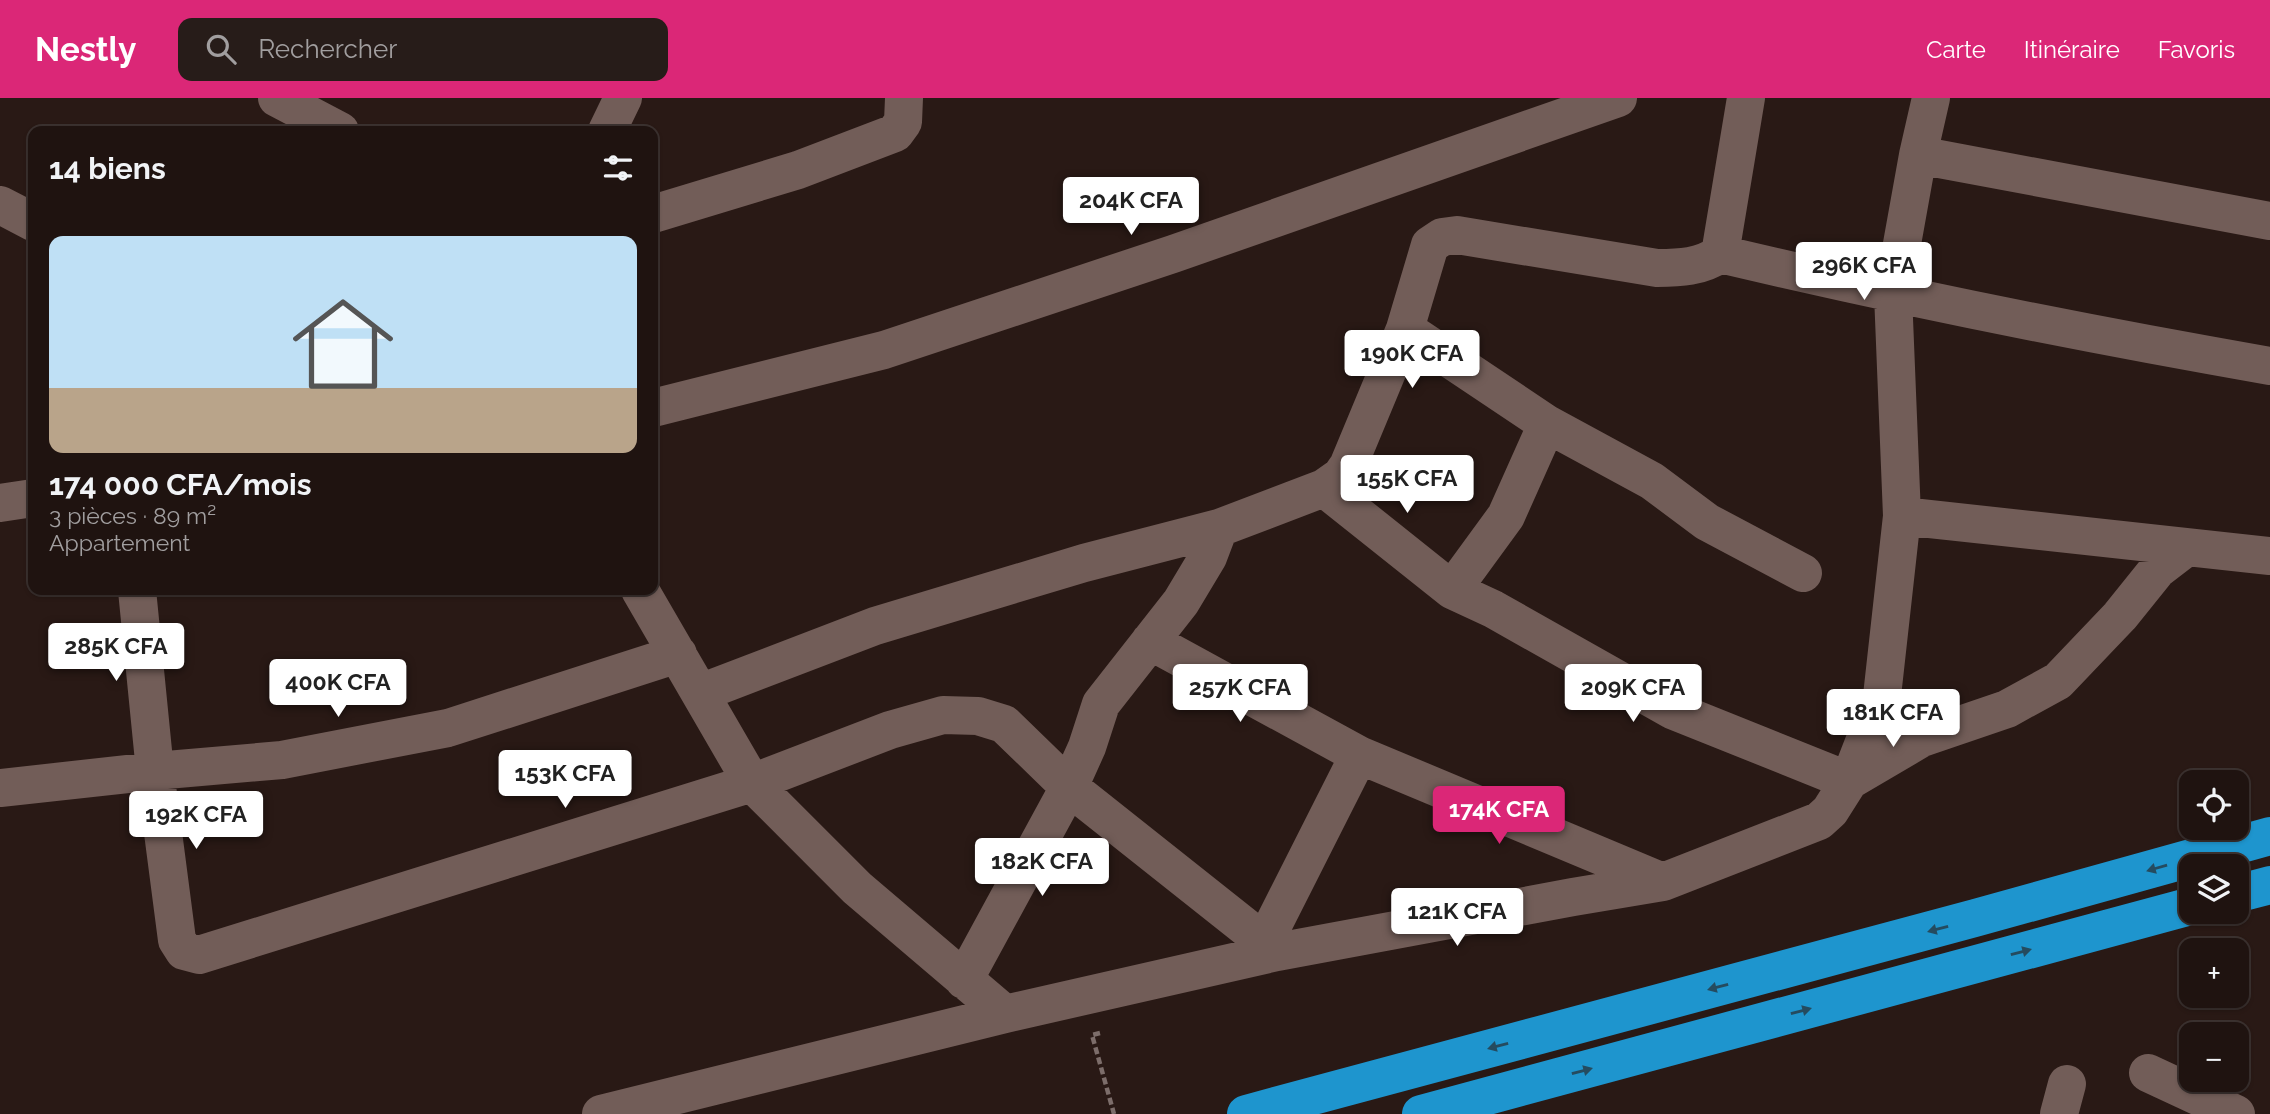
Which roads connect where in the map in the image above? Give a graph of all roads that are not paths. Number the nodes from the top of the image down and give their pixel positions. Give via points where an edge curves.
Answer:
1 (623, 98) edge
2 (904, 98) edge
3 (1618, 98) edge
4 (1746, 98) edge
5 (1931, 98) edge
6 (296, 103) edge
7 (332, 126) edge
8 (609, 126) edge
9 (1918, 155) junction
10 (658, 212) edge
11 (2270, 221) edge
12 (1720, 254) junction
13 (1894, 294) junction
14 (1405, 329) junction
15 (2270, 366) edge
16 (658, 407) edge
17 (1547, 425) junction
18 (1324, 488) junction
19 (28, 499) edge
20 (0, 503) edge
21 (1902, 516) junction
22 (1219, 528) junction
23 (2187, 547) junction
24 (2270, 556) edge
25 (1803, 573) dead end
26 (1452, 590) junction
27 (137, 595) edge
28 (643, 595) edge
29 (1150, 640) junction
30 (678, 654) junction
31 (700, 693) junction
32 (1359, 755) junction
33 (155, 771) junction
34 (1849, 782) junction
35 (752, 783) junction
36 (1069, 787) junction
37 (0, 788) edge
38 (2270, 836) edge
39 (1663, 882) junction
40 (2270, 885) edge
41 (2249, 891) edge
42 (2179, 909) edge
43 (1271, 946) junction
44 (964, 980) junction
45 (1005, 1014) junction
46 (2148, 1073) dead end
47 (601, 1114) edge
48 (1246, 1114) edge
49 (1421, 1114) edge
50 (2236, 1114) edge

1 - 8 street
2 - 10 street via 903,122 895,133 798,170
3 - 16 street via 884,350
4 - 12 street
5 - 9 street
6 - 7 street
9 - 11 street
9 - 13 street
12 - 13 street
12 - 14 street via 1683,268 1657,268 1457,235 1442,237 1430,244
13 - 15 street
13 - 21 street
14 - 17 street
14 - 18 street via 1348,466
17 - 25 street via 1652,481 1707,523
17 - 26 street via 1507,516
18 - 22 street
18 - 26 street
19 - 20 street
21 - 23 street
21 - 34 street via 1882,696
22 - 29 street via 1181,602
22 - 31 street via 875,626
23 - 24 street
23 - 34 street via 2157,570 2058,681 2007,709 1923,738
26 - 34 street via 1672,710
27 - 33 street
28 - 30 street
29 - 32 street
29 - 36 street via 1101,704
30 - 31 street
30 - 33 street via 447,728 282,760
31 - 35 street
32 - 39 street
32 - 43 street
33 - 35 street via 177,940 184,951 199,955
33 - 37 street
34 - 39 street via 1819,821
35 - 36 street via 890,730 943,715 978,716 1004,724
35 - 44 street via 857,887
36 - 43 street
36 - 44 street
38 -> 48 highway
39 - 43 street
40 - 41 highway
49 -> 42 highway
43 - 45 street
44 - 45 street
45 - 47 street
46 - 50 street

